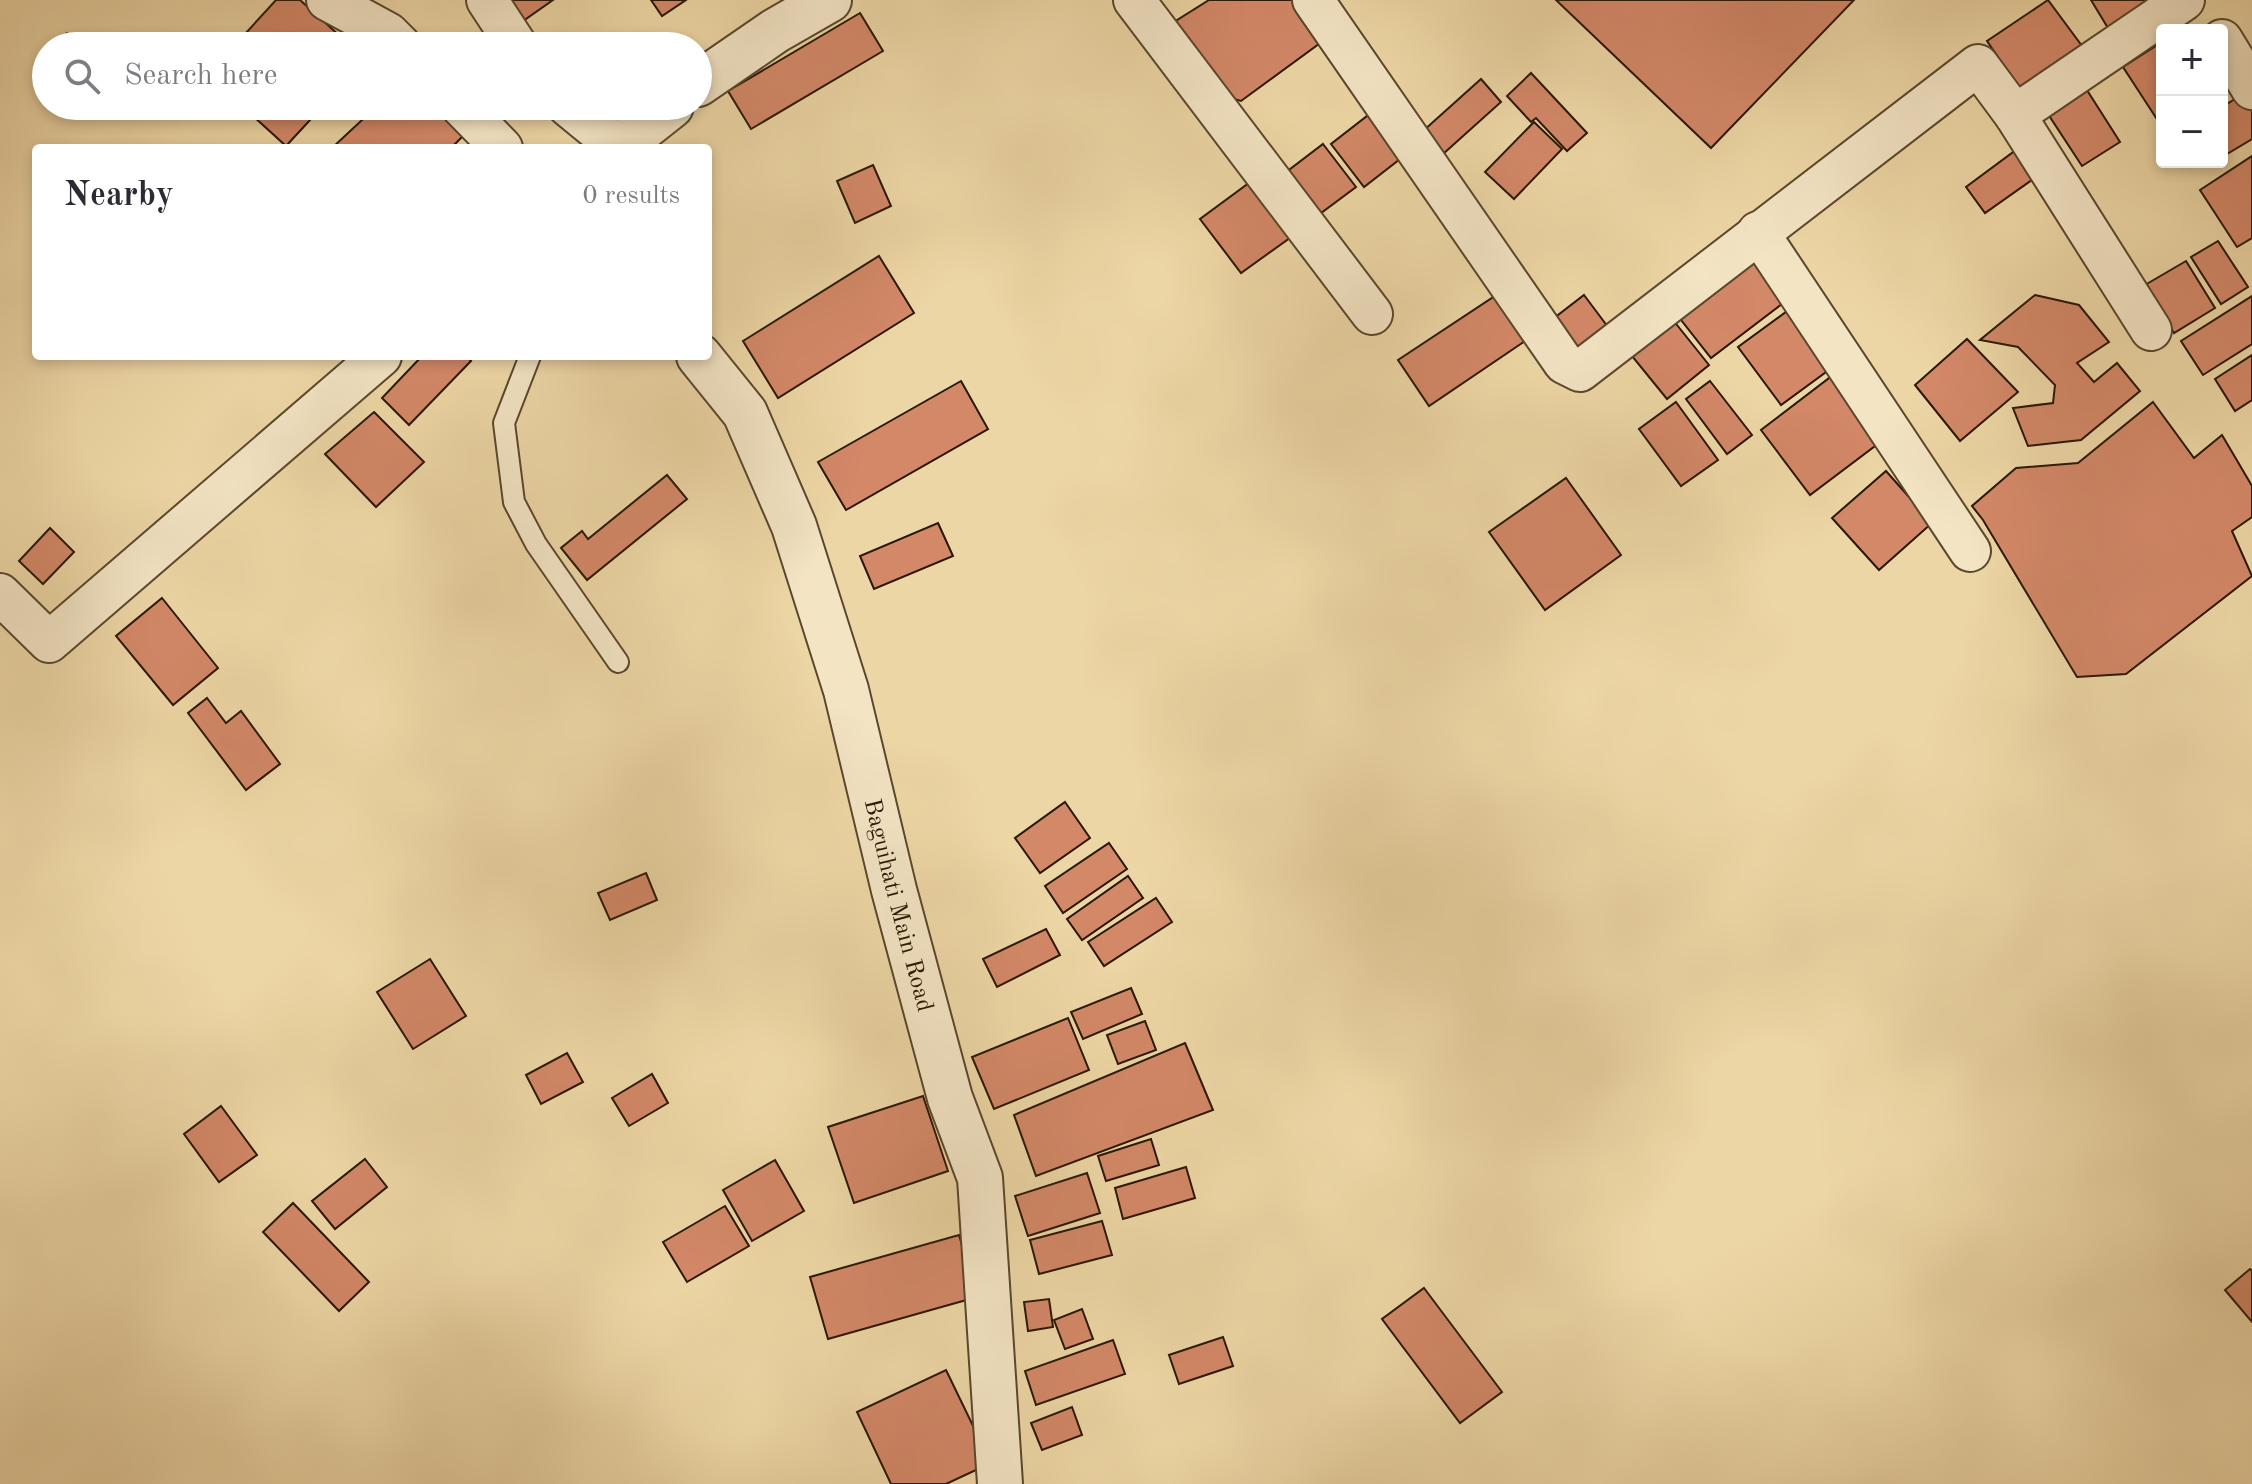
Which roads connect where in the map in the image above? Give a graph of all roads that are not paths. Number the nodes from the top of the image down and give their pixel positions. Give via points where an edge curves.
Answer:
1 (327, 0) edge
2 (487, 0) edge
3 (829, 0) edge
4 (1134, 0) edge
5 (1313, 0) edge
6 (2184, 0) edge
7 (2198, 0) edge
8 (2212, 24) edge
9 (386, 32) edge
10 (508, 32) edge
11 (2228, 50) edge
12 (712, 74) edge
13 (2252, 89) edge
14 (2015, 115) junction
15 (475, 120) edge
16 (585, 120) edge
17 (653, 120) edge
18 (498, 144) edge
19 (613, 144) edge
20 (623, 144) edge
21 (1758, 232) junction
22 (1372, 314) dead end
23 (2151, 330) dead end
24 (376, 360) edge
25 (528, 360) edge
26 (702, 360) edge
27 (1970, 551) dead end
28 (0, 594) edge
29 (618, 662) dead end
30 (1000, 1484) edge

1 - 9 street
2 - 10 street
3 - 12 street
4 - 22 street
5 - 21 street via 1564,363 1580,371
6 - 14 street
7 - 8 street
11 - 13 street
14 - 21 street via 1978,65
14 - 23 street
15 - 18 street
16 - 19 street
17 - 20 street
21 - 27 street
24 - 28 street via 49,642
25 - 29 lane via 504,423 514,502 536,544
26 - 30 street, Baguihati Main Road via 745,413 794,526 846,690 950,1098 980,1178

